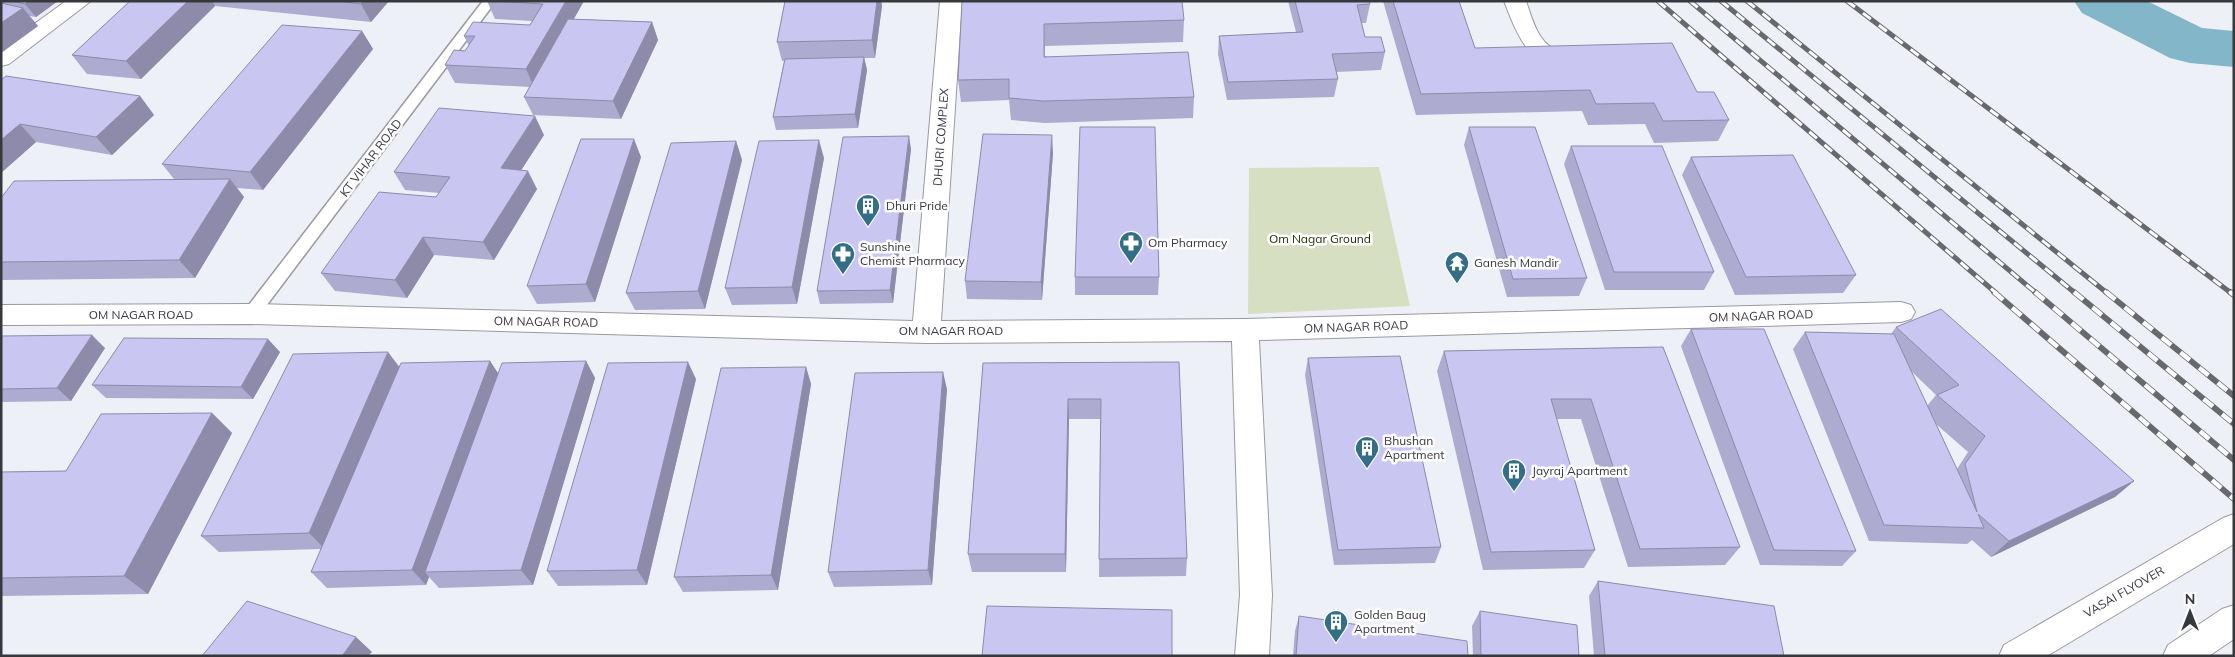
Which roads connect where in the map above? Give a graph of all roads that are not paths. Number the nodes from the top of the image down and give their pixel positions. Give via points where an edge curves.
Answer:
1 (80, 1) edge
2 (490, 1) edge
3 (951, 1) edge
4 (1515, 1) edge
5 (1, 59) edge
6 (1588, 62) edge
7 (535, 295) edge
8 (1901, 312) dead end
9 (251, 314) junction
10 (1, 315) edge
11 (525, 322) junction
12 (1245, 330) junction
13 (926, 332) junction
14 (2234, 528) edge
15 (2234, 620) edge
16 (1252, 656) edge
17 (2016, 656) edge
18 (2180, 656) edge

1 - 5 street
2 - 9 lane, KT VIHAR ROAD
3 - 13 street, DHURI COMPLEX
4 - 6 street via 1536,49 1557,60
7 - 11 street
8 - 12 street, OM NAGAR ROAD
9 - 10 street, OM NAGAR ROAD
9 - 11 street, OM NAGAR ROAD
11 - 13 street, OM NAGAR ROAD
12 - 13 street, OM NAGAR ROAD
12 - 16 street via 1256,595
14 - 17 street, VASAI FLYOVER
15 - 18 street

